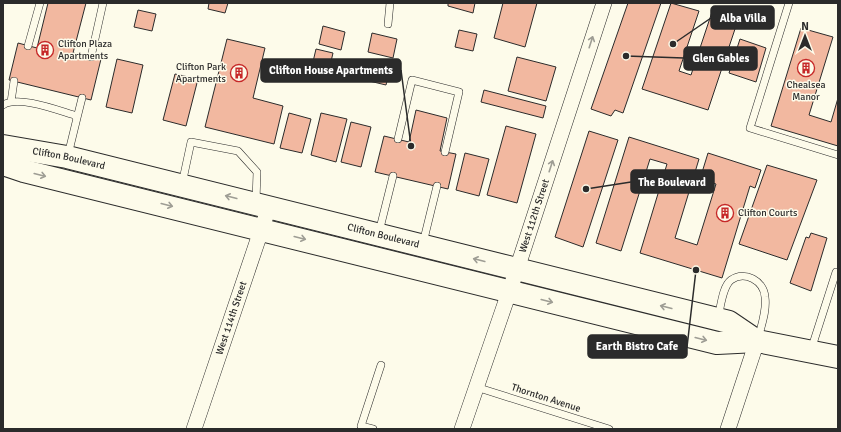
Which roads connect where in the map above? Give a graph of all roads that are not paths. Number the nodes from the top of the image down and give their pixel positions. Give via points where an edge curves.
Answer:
1 (40, 3) edge
2 (103, 3) edge
3 (390, 3) edge
4 (604, 3) edge
5 (789, 3) edge
6 (388, 24) dead end
7 (28, 46) dead end
8 (91, 57) dead end
9 (14, 82) dead end
10 (82, 98) dead end
11 (11, 102) junction
12 (3, 105) edge
13 (77, 118) junction
14 (398, 139) dead end
15 (3, 146) edge
16 (445, 152) dead end
17 (838, 155) edge
18 (68, 157) junction
19 (3, 164) edge
20 (393, 176) dead end
21 (181, 185) junction
22 (437, 186) dead end
23 (262, 205) junction
24 (262, 228) junction
25 (378, 234) junction
26 (423, 245) junction
27 (517, 269) junction
28 (836, 272) dead end
29 (510, 291) junction
30 (718, 319) junction
31 (758, 341) junction
32 (810, 352) junction
33 (838, 357) edge
34 (381, 365) dead end
35 (476, 387) junction
36 (194, 429) edge
37 (374, 429) edge
38 (462, 429) edge
39 (609, 429) edge
40 (728, 429) edge

1 - 7 lane
2 - 8 lane
3 - 6 lane
27 -> 4 street, West 112th Street
5 - 17 lane via 750,128
9 - 11 lane
10 - 13 lane
11 - 12 lane
11 - 13 lane via 43,106
13 - 18 lane
14 - 16 lane via 412,80 459,92
15 - 18 main road, Clifton Boulevard
18 - 21 main road, Clifton Boulevard
19 -> 24 main road, Clifton Boulevard
20 - 25 lane
23 -> 21 main road, Clifton Boulevard
21 - 23 lane via 191,142 238,151 257,172
22 - 26 lane
23 - 24 street, West 114th Street
23 - 25 main road, Clifton Boulevard
24 -> 29 main road, Clifton Boulevard
24 - 36 street, West 114th Street
25 - 26 main road, Clifton Boulevard
27 -> 26 main road, Clifton Boulevard
27 - 29 street, West 112th Street
30 -> 27 main road, Clifton Boulevard
28 - 32 lane
29 -> 31 main road, Clifton Boulevard via 717,343
29 - 35 street, West 112th Street
30 - 31 main road, Clifton Boulevard via 728,322
30 - 31 lane via 726,287 731,280 742,276 754,278 766,296
31 - 32 main road, Clifton Boulevard
31 - 40 street
32 - 33 main road, Clifton Boulevard
34 - 37 lane via 361,426
35 - 38 street, West 112th Street
35 - 39 lane, Thornton Avenue

